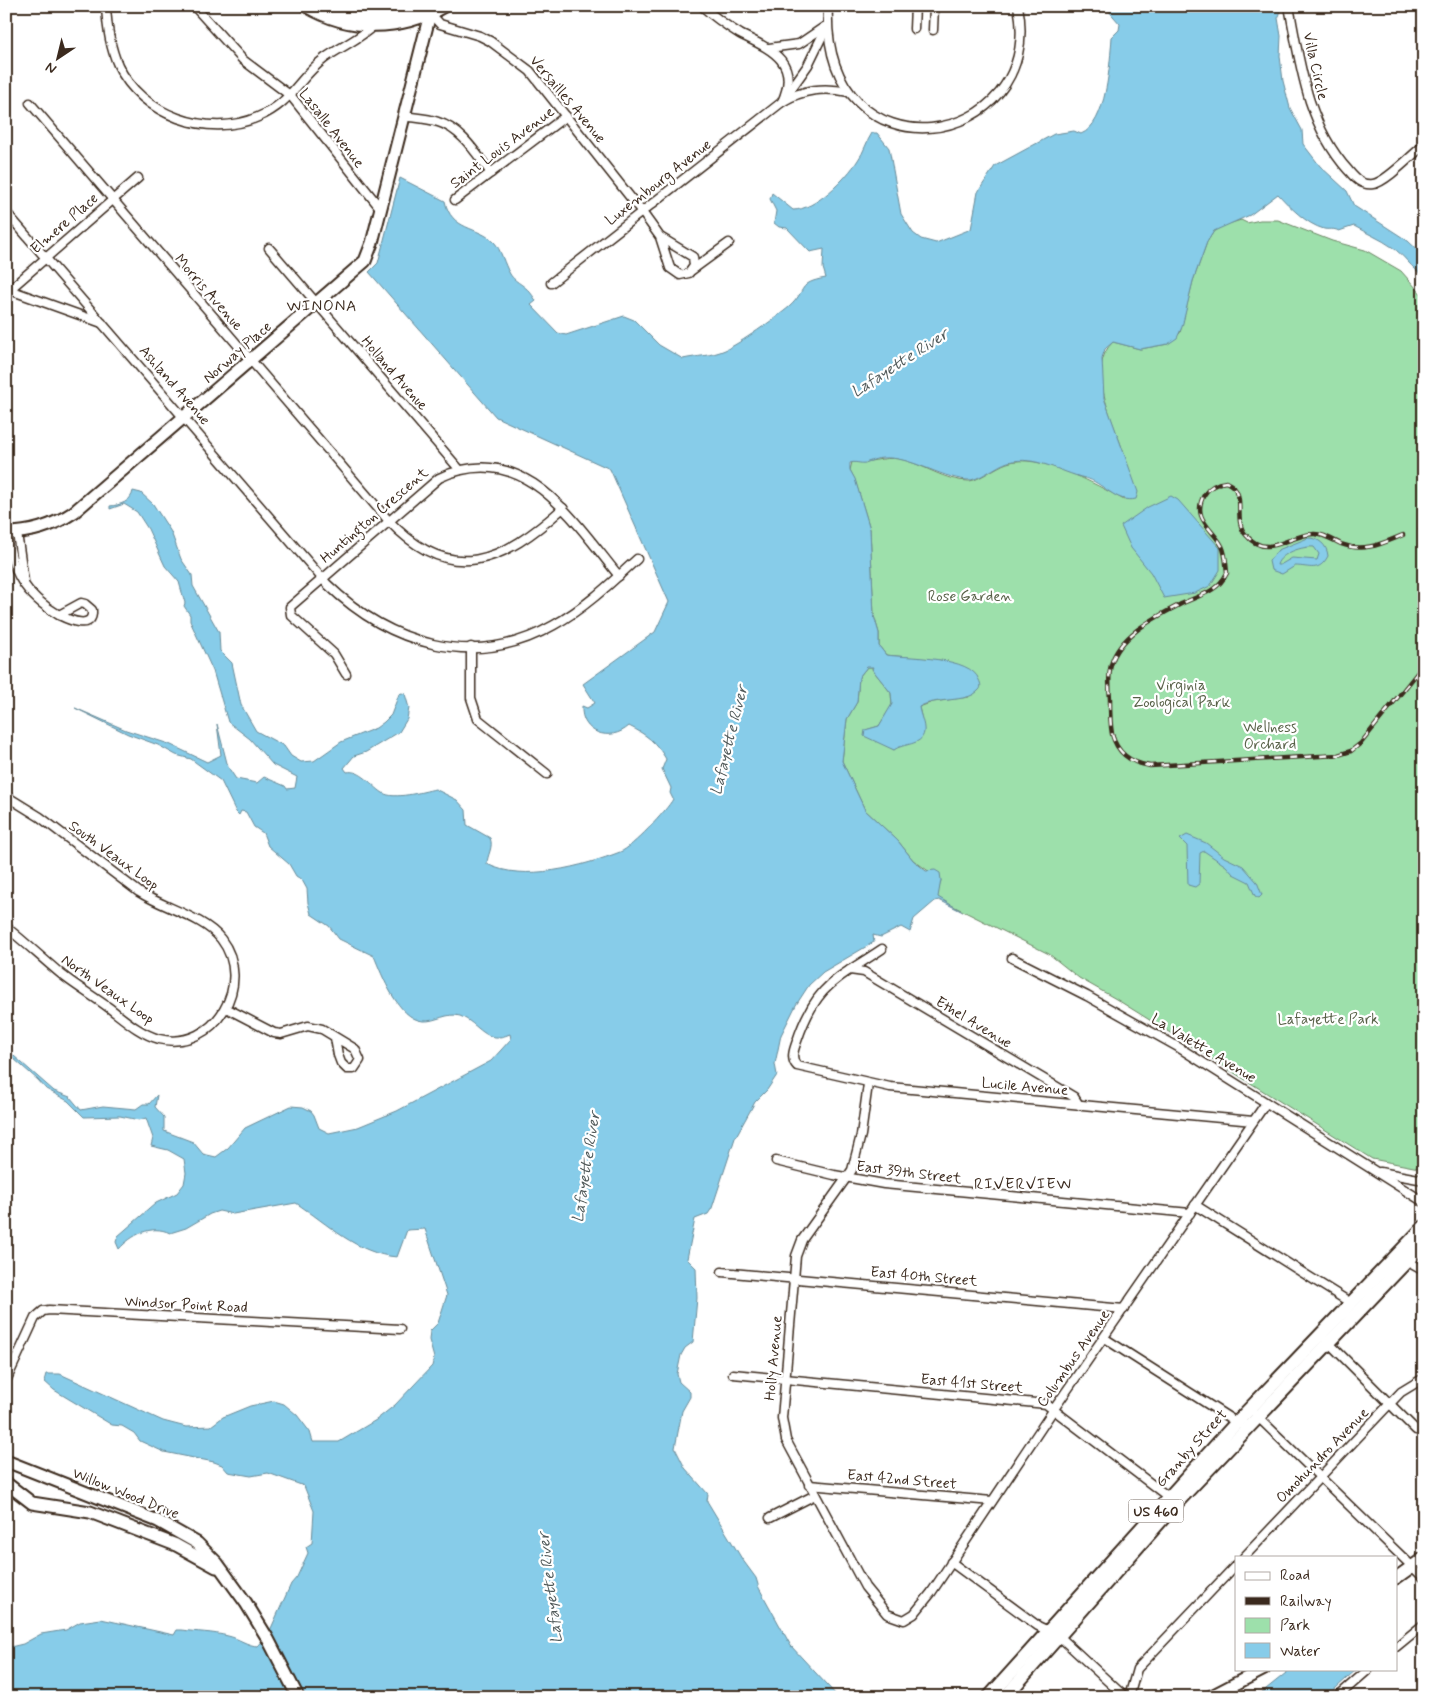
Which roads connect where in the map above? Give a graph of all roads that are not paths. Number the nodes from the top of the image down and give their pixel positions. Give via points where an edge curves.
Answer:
1 (106, 6) edge
2 (194, 6) edge
3 (307, 6) edge
4 (331, 6) edge
5 (443, 6) edge
6 (702, 6) edge
7 (828, 6) edge
8 (915, 6) edge
9 (934, 6) edge
10 (1018, 6) edge
11 (1289, 6) edge
12 (427, 9) edge
13 (375, 20) junction
14 (828, 24) junction
15 (914, 29) dead end
16 (933, 30) dead end
17 (770, 48) junction
18 (849, 92) junction
19 (290, 96) junction
20 (782, 102) junction
21 (30, 103) dead end
22 (404, 116) junction
23 (566, 116) junction
24 (1423, 145) edge
25 (491, 173) junction
26 (138, 178) dead end
27 (112, 200) junction
28 (455, 200) dead end
29 (381, 209) junction
30 (6, 212) edge
31 (642, 212) junction
32 (660, 237) junction
33 (729, 243) dead end
34 (269, 248) dead end
35 (46, 257) junction
36 (692, 270) junction
37 (551, 283) dead end
38 (8, 289) edge
39 (317, 303) junction
40 (104, 324) junction
41 (250, 360) junction
42 (184, 418) junction
43 (460, 470) junction
44 (563, 508) junction
45 (388, 520) junction
46 (10, 533) edge
47 (637, 559) dead end
48 (618, 576) junction
49 (322, 578) junction
50 (59, 615) dead end
51 (470, 647) junction
52 (346, 674) dead end
53 (546, 774) dead end
54 (6, 796) edge
55 (6, 927) edge
56 (882, 949) dead end
57 (1012, 958) dead end
58 (850, 970) junction
59 (226, 1008) junction
60 (335, 1038) dead end
61 (868, 1084) junction
62 (1266, 1103) junction
63 (1079, 1105) junction
64 (1253, 1121) junction
65 (776, 1161) dead end
66 (1375, 1171) junction
67 (847, 1178) junction
68 (1424, 1180) edge
69 (1424, 1202) edge
70 (1195, 1205) junction
71 (1190, 1213) junction
72 (1424, 1227) edge
73 (1424, 1243) edge
74 (1406, 1261) junction
75 (1424, 1271) edge
76 (722, 1272) dead end
77 (794, 1278) junction
78 (1351, 1303) junction
79 (1124, 1309) junction
80 (400, 1329) dead end
81 (1104, 1338) junction
82 (1324, 1339) junction
83 (733, 1374) dead end
84 (8, 1377) edge
85 (1424, 1378) edge
86 (784, 1380) junction
87 (1390, 1403) junction
88 (1054, 1409) junction
89 (1253, 1412) junction
90 (1241, 1425) junction
91 (1416, 1430) dead end
92 (6, 1461) edge
93 (1320, 1476) junction
94 (6, 1483) edge
95 (809, 1485) junction
96 (815, 1495) junction
97 (1172, 1500) junction
98 (992, 1501) junction
99 (770, 1518) dead end
100 (1245, 1556) edge
101 (1424, 1558) edge
102 (951, 1562) junction
103 (1235, 1566) edge
104 (1413, 1566) junction
105 (222, 1570) junction
106 (1398, 1577) edge
107 (1424, 1578) edge
108 (897, 1619) joint
109 (1424, 1624) edge
110 (1054, 1633) junction
111 (1398, 1645) edge
112 (1262, 1670) edge
113 (1368, 1670) edge
114 (298, 1697) edge
115 (990, 1697) edge
116 (1004, 1697) edge
117 (1127, 1697) edge
118 (1210, 1697) edge
119 (1336, 1697) edge

1 - 19 street via 112,48 122,72 145,99 171,116 199,124 229,124 257,118
2 - 19 street, Lasalle Avenue via 243,60
3 - 13 main road via 344,22
4 - 13 main road
5 - 12 main road
6 - 17 street via 727,26
7 - 14 street
8 - 15 street
9 - 16 street
10 - 18 street via 1020,34 1010,73 988,103 967,118 940,127 903,127 872,114
11 - 24 street, Villa Circle via 1305,88 1314,114 1333,151 1357,180 1367,184 1378,183
12 - 13 main road via 399,23
12 - 22 street, Norway Place
12 - 23 street, Versailles Avenue via 440,24 480,36 506,52 530,71
13 - 19 street via 313,68
14 - 17 street via 799,44
14 - 18 street via 834,64
14 - 20 street, Luxembourg Avenue via 808,65
17 - 20 street via 781,61 787,77
18 - 20 street, Luxembourg Avenue via 814,90
19 - 29 street, Lasalle Avenue
20 - 31 street, Luxembourg Avenue
21 - 27 street, Morris Avenue
22 - 25 street via 438,121 454,130
22 - 29 street, Norway Place
23 - 25 street, Saint Louis Avenue
23 - 31 street, Versailles Avenue
25 - 28 street, Saint Louis Avenue
26 - 27 street, Elmere Place
27 - 35 street, Elmere Place
27 - 41 street, Morris Avenue
29 - 39 street, Norway Place via 365,260
30 - 35 street, Ashland Avenue
31 - 32 street, Versailles Avenue
31 - 37 street, Luxembourg Avenue
32 - 36 street via 690,253 694,261
32 - 36 street via 672,271 680,275
33 - 36 street
34 - 39 street, Holland Avenue
35 - 38 street, Elmere Place
35 - 40 street, Ashland Avenue
38 - 40 street
39 - 41 street, Norway Place
39 - 43 street, Holland Avenue
40 - 42 street, Ashland Avenue
41 - 42 street, Norway Place
41 - 45 street, Morris Avenue
42 - 46 street, Norway Place via 74,512 51,525
42 - 49 street, Ashland Avenue
43 - 44 street, Huntington Crescent via 496,469 518,475 545,490
43 - 45 street, Huntington Crescent via 439,478
44 - 45 street, Morris Avenue via 511,549 476,560 449,558 422,549
44 - 48 street, Huntington Crescent
45 - 49 street, Huntington Crescent
46 - 50 street via 25,585 40,602
47 - 48 street, Ashland Avenue
48 - 51 street, Ashland Avenue via 573,614 538,633 504,643
49 - 51 street, Ashland Avenue via 347,603 394,633 432,644
49 - 52 street, Huntington Crescent via 290,607 290,613 334,654
51 - 53 street via 471,698 478,719
54 - 59 street, South Veaux Loop via 40,817 139,892 212,930 226,947 234,966 234,985
55 - 59 street, North Veaux Loop via 63,975 138,1030 157,1038 176,1040 192,1037 212,1024
56 - 58 street
57 - 62 street, La Valette Avenue via 1178,1047
58 - 61 street, Lucile Avenue via 827,985 810,1008 793,1057 797,1066
58 - 63 street, Ethel Avenue via 864,972 1074,1097
59 - 60 street via 274,1033 316,1027
61 - 63 street, Lucile Avenue
61 - 67 street, Holly Avenue via 861,1134
62 - 64 street, Columbus Avenue
62 - 66 street, La Valette Avenue
63 - 64 street, Lucile Avenue
64 - 70 street, Columbus Avenue
65 - 67 street, East 39th Street
66 - 68 street, La Valette Avenue
66 - 69 street, La Valette Avenue
67 - 71 street, East 39th Street
67 - 77 street, Holly Avenue via 802,1240 796,1256
70 - 71 street, Columbus Avenue
70 - 78 street
71 - 79 street, Columbus Avenue
72 - 78 main road, Granby Street / US 460
73 - 74 main road, Granby Street / US 460
74 - 75 street
74 - 82 main road, Granby Street / US 460
76 - 77 street, East 40th Street
77 - 79 street, East 40th Street
77 - 86 street, Holly Avenue
78 - 82 main road, Granby Street / US 460
79 - 81 street, Columbus Avenue
80 - 84 street, Windsor Point Road via 49,1310 35,1318
81 - 88 street, Columbus Avenue
81 - 90 street
82 - 87 street
82 - 89 main road, Granby Street / US 460
83 - 86 street, East 41st Street
85 - 87 street, Omohundro Avenue via 1409,1385
86 - 88 street, East 41st Street via 1046,1404
86 - 95 street, Holly Avenue via 783,1429
87 - 91 street
87 - 93 street, Omohundro Avenue
88 - 97 street, East 41st Street
88 - 98 street, Columbus Avenue
89 - 90 main road, Granby Street / US 460
89 - 93 street
90 - 97 main road, Granby Street / US 460
92 - 105 street, Willow Wood Drive via 169,1526 197,1543
93 - 100 street, Omohundro Avenue
93 - 104 street
94 - 105 street, Willow Wood Drive via 32,1503 90,1512 176,1545
95 - 96 street, Holly Avenue
95 - 98 street, East 42nd Street
96 - 99 street
96 - 108 street, Holly Avenue via 866,1588 887,1614
97 - 110 main road, Granby Street / US 460
98 - 102 street, Columbus Avenue
101 - 104 street
102 - 108 street, Columbus Avenue via 914,1614 904,1620
102 - 110 street via 1038,1626
103 - 117 street via 1137,1669
104 - 106 street
104 - 107 street
105 - 114 street, Willow Wood Drive via 256,1619
109 - 111 street
110 - 115 main road, Granby Street / US 460
110 - 116 main road, Granby Street / US 460
110 - 117 street
112 - 118 street
113 - 119 street

